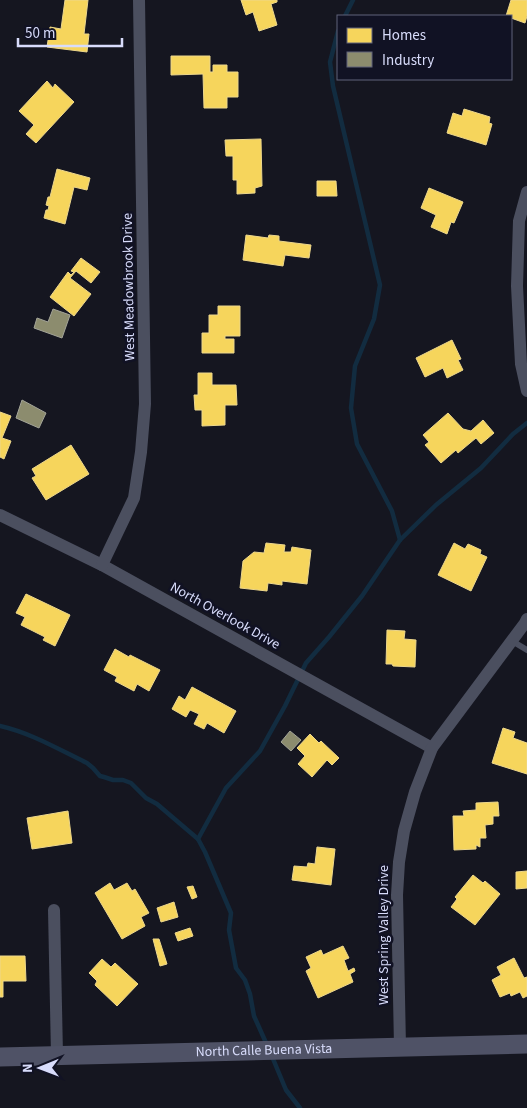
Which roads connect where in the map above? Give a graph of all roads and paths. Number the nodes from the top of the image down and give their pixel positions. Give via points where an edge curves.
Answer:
1 (139, 0) edge
2 (527, 192) edge
3 (527, 391) edge
4 (0, 515) edge
5 (102, 566) junction
6 (527, 619) edge
7 (512, 641) junction
8 (527, 650) edge
9 (432, 748) junction
10 (54, 910) dead end
11 (527, 1044) edge
12 (400, 1047) junction
13 (57, 1055) junction
14 (0, 1057) edge

1 - 5 street, West Meadowbrook Drive via 145,404 134,498
2 - 3 street via 519,221 516,286 521,364
4 - 5 street, North Overlook Drive
5 - 9 street, North Overlook Drive
6 - 7 street, West Spring Valley Drive
7 - 8 lane
7 - 9 street, West Spring Valley Drive
9 - 12 street, West Spring Valley Drive via 415,792 399,862
10 - 13 street
11 - 12 street, North Calle Buena Vista
12 - 13 street, North Calle Buena Vista
13 - 14 street, North Calle Buena Vista

